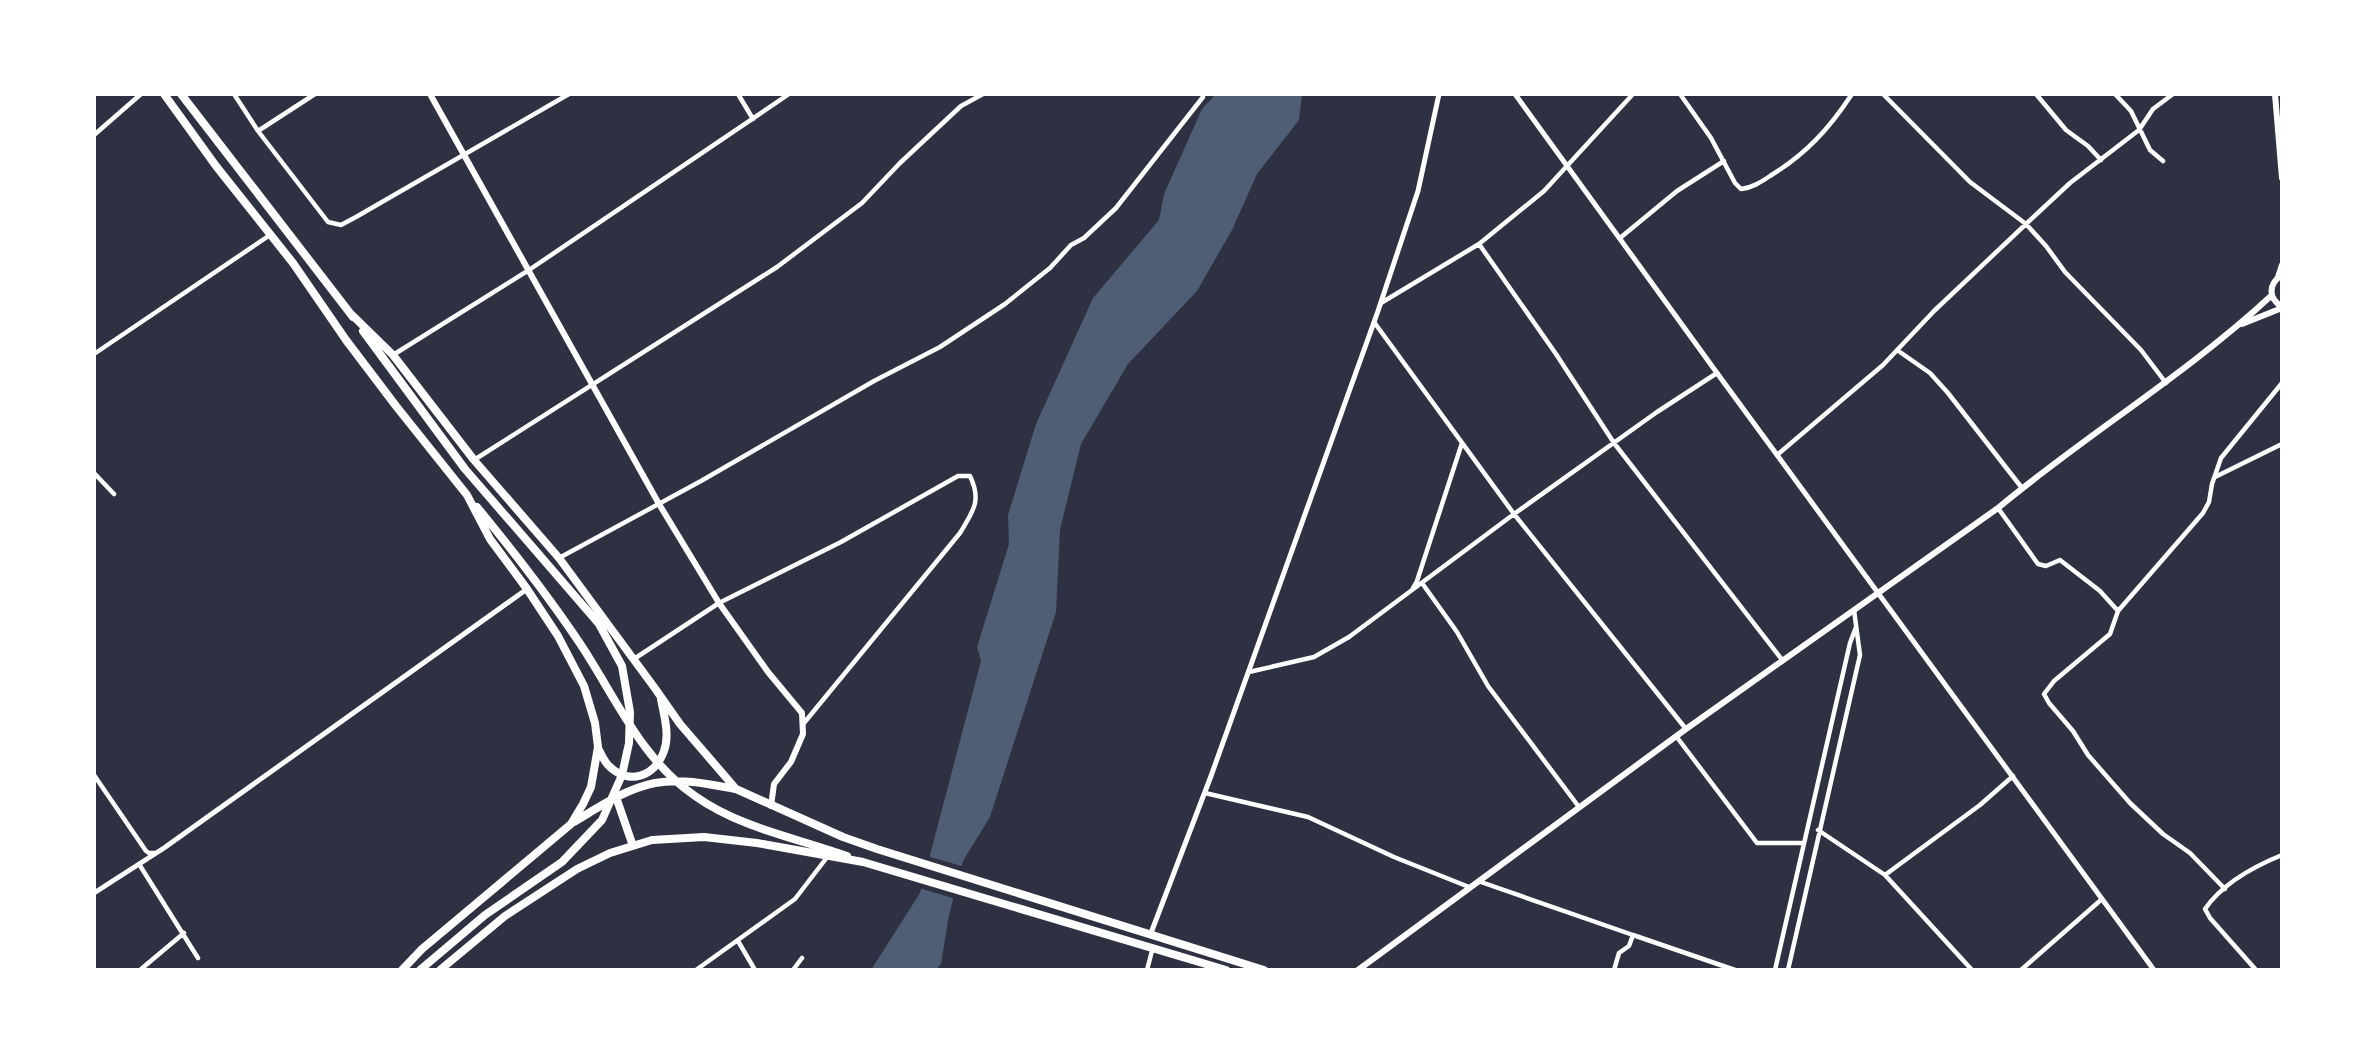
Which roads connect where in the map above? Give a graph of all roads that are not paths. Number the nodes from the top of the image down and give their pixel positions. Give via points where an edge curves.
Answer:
1 (141, 94) edge
2 (164, 94) edge
3 (181, 94) edge
4 (234, 94) edge
5 (315, 94) edge
6 (430, 94) edge
7 (569, 94) edge
8 (738, 94) edge
9 (789, 94) edge
10 (983, 94) edge
11 (1439, 94) edge
12 (1515, 94) edge
13 (1633, 94) edge
14 (1680, 94) edge
15 (1852, 94) edge
16 (1883, 94) edge
17 (2036, 94) edge
18 (2115, 94) edge
19 (2173, 94) edge
20 (2276, 94) edge
21 (1203, 97) dead end
22 (753, 119) junction
23 (2139, 130) junction
24 (258, 131) junction
25 (94, 135) edge
26 (465, 153) junction
27 (2101, 160) junction
28 (1724, 161) junction
29 (2163, 161) dead end
30 (1568, 167) junction
31 (2282, 178) edge
32 (2026, 224) junction
33 (270, 235) junction
34 (1620, 238) junction
35 (1479, 244) junction
36 (2282, 265) edge
37 (529, 270) junction
38 (2280, 276) edge
39 (2272, 295) junction
40 (1380, 304) junction
41 (2282, 308) edge
42 (350, 313) junction
43 (1374, 322) junction
44 (2239, 326) junction
45 (1897, 350) junction
46 (94, 354) edge
47 (393, 355) junction
48 (1717, 373) junction
49 (593, 383) junction
50 (2166, 383) junction
51 (2282, 383) edge
52 (1462, 443) junction
53 (1614, 443) junction
54 (2282, 444) edge
55 (1777, 455) junction
56 (474, 460) junction
57 (94, 473) edge
58 (2215, 477) junction
59 (2022, 488) junction
60 (114, 494) dead end
61 (467, 495) junction
62 (659, 504) junction
63 (1998, 508) junction
64 (1514, 514) junction
65 (559, 558) junction
66 (1422, 583) junction
67 (527, 588) junction
68 (1410, 591) junction
69 (1879, 593) junction
70 (719, 603) junction
71 (1854, 610) junction
72 (2118, 611) junction
73 (1857, 625) junction
74 (634, 659) junction
75 (1783, 661) junction
76 (1249, 672) junction
77 (660, 695) junction
78 (804, 723) junction
79 (1686, 729) junction
80 (1676, 736) junction
81 (598, 747) junction
82 (94, 775) edge
83 (2013, 776) junction
84 (736, 789) junction
85 (1205, 793) junction
86 (616, 797) junction
87 (771, 806) junction
88 (1579, 807) junction
89 (571, 824) junction
90 (1818, 830) junction
91 (1804, 843) junction
92 (633, 846) junction
93 (156, 853) junction
94 (2282, 855) edge
95 (828, 856) junction
96 (863, 862) junction
97 (139, 864) junction
98 (1886, 875) junction
99 (1478, 881) junction
100 (1469, 887) junction
101 (2225, 889) junction
102 (95, 893) edge
103 (2102, 899) junction
104 (184, 933) junction
105 (1151, 933) junction
106 (1633, 935) junction
107 (738, 941) junction
108 (1153, 947) junction
109 (198, 958) dead end
110 (802, 958) dead end
111 (140, 969) edge
112 (402, 969) edge
113 (420, 969) edge
114 (440, 969) edge
115 (696, 969) edge
116 (755, 969) edge
117 (793, 969) edge
118 (1147, 969) edge
119 (1226, 969) edge
120 (1264, 969) edge
121 (1358, 969) edge
122 (1614, 969) edge
123 (1735, 969) edge
124 (1775, 969) edge
125 (1788, 969) edge
126 (1972, 969) edge
127 (2021, 969) edge
128 (2154, 969) edge
129 (2256, 969) edge

1 - 25 street
2 - 33 highway
3 - 42 highway
4 - 24 street
5 - 24 street
6 - 26 main road
7 - 26 street
8 - 22 street
9 - 22 street
10 - 49 street via 961,106 862,203 777,267
11 - 40 street via 1418,191
12 - 30 street
13 - 30 street
14 - 28 street
15 - 28 street via 1832,125 1814,143 1785,167 1748,188 1741,189 1735,183
16 - 32 street via 1970,182
17 - 27 street via 2066,130
18 - 23 street via 2131,111
19 - 23 street via 2153,109
20 - 31 main road
21 - 62 street via 1116,208 1005,304 940,347
22 - 37 street
23 - 27 street
23 - 29 street via 2150,150
24 - 26 street via 328,222 341,225
26 - 37 main road
27 - 32 street
28 - 34 street via 1677,191
30 - 34 street
30 - 35 street
32 - 45 street
32 - 50 street via 2065,272 2141,350
33 - 46 street
33 - 61 highway
34 - 48 street
35 - 40 street
35 - 53 street
36 - 38 main road
37 - 47 street
37 - 49 main road
38 - 39 main road via 2271,288
39 - 41 main road
39 - 44 main road
40 - 43 street
41 - 44 main road
42 - 47 highway
42 - 113 highway via 465,469 599,624 622,666 630,712 622,775 602,820 589,836 562,862 485,915
43 - 52 street
43 - 76 street
44 - 50 main road
45 - 55 street
45 - 59 street via 1930,373
47 - 56 highway
48 - 53 street
48 - 55 street
49 - 56 street
49 - 62 main road
50 - 59 main road
51 - 58 street via 2222,458
52 - 64 street
52 - 68 street via 1417,581
53 - 64 street
53 - 75 street
54 - 58 street
55 - 69 street
56 - 65 highway
57 - 60 street
58 - 72 street via 2203,513
59 - 63 main road
61 - 67 highway via 490,539
61 - 96 highway via 526,566 590,659 639,741 670,775 696,797 738,819
62 - 65 street
62 - 70 main road
63 - 69 main road
63 - 72 street via 2038,564 2046,566 2061,560
64 - 66 street
64 - 79 street
65 - 74 highway
66 - 68 street
66 - 88 street via 1457,632 1488,686
67 - 81 highway via 584,686
67 - 93 street
68 - 76 street via 1349,637 1314,657
69 - 71 main road
69 - 83 street
70 - 74 street
70 - 78 main road via 802,712
70 - 78 street via 841,542 958,476 970,476 976,489 976,507 960,533
71 - 73 street
71 - 75 main road
72 - 101 street via 2110,634 2044,694 2130,803 2190,853
73 - 90 street via 1860,655
73 - 91 street
74 - 77 highway
75 - 79 main road
76 - 85 street
77 - 81 highway via 666,737 655,768 631,777 617,772 607,764
77 - 84 highway
78 - 87 main road via 790,762 774,784
79 - 80 main road
80 - 88 main road
80 - 91 street via 1757,843
81 - 89 highway via 591,787
82 - 93 street via 146,851
83 - 98 street
83 - 103 street
84 - 86 highway via 695,782 655,783
84 - 87 highway
85 - 100 street via 1308,816
85 - 105 street
86 - 89 highway
86 - 92 highway
87 - 105 highway via 877,849
88 - 99 main road
89 - 112 highway
90 - 98 street
90 - 125 street
91 - 124 street
92 - 95 highway via 652,840 704,837
92 - 114 highway via 577,869 505,916
93 - 97 street
94 - 101 street via 2262,863
95 - 96 highway
95 - 107 street via 795,899
96 - 108 highway
97 - 102 street
97 - 104 street
98 - 126 street
99 - 100 main road
99 - 106 street
100 - 121 main road
101 - 129 street via 2205,909
103 - 127 street
103 - 128 street
104 - 109 street
104 - 111 street
105 - 120 highway
106 - 122 street via 1629,946 1619,953
106 - 123 street
107 - 115 street
107 - 116 street
108 - 118 street
108 - 119 highway
110 - 117 street

